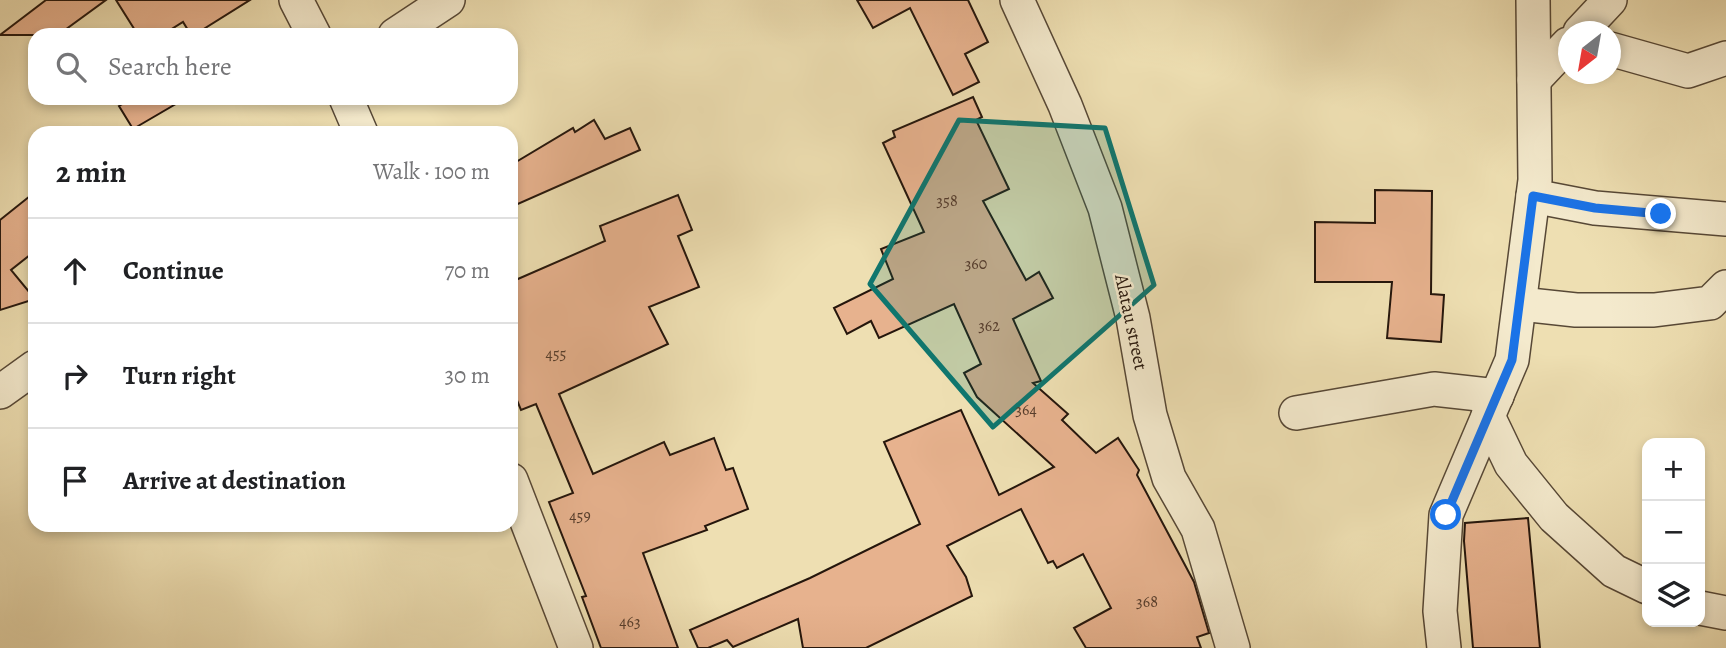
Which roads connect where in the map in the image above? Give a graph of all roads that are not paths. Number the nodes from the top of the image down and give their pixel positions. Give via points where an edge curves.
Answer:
1 (296, 0) edge
2 (448, 0) edge
3 (1017, 0) edge
4 (1533, 0) edge
5 (1610, 0) edge
6 (1590, 21) edge
7 (310, 28) edge
8 (406, 28) edge
9 (1621, 52) edge
10 (1558, 55) edge
11 (1726, 58) edge
12 (1534, 80) junction
13 (348, 105) edge
14 (358, 126) edge
15 (1533, 196) junction
16 (1726, 219) edge
17 (1726, 287) edge
18 (1520, 304) junction
19 (28, 372) edge
20 (0, 392) edge
21 (1492, 406) junction
22 (1296, 413) dead end
23 (518, 499) edge
24 (1642, 585) edge
25 (1705, 609) edge
26 (1726, 613) edge
27 (576, 648) edge
28 (1233, 648) edge
29 (1444, 648) edge

1 - 7 street
2 - 8 street
3 - 28 street, Alatau street via 1105,208 1133,318 1150,415 1169,478 1198,529
4 - 12 street
5 - 6 street
9 - 11 street via 1688,71
10 - 12 street
12 - 15 street
13 - 14 street
15 - 16 street via 1595,208
15 - 18 street
17 - 18 street via 1710,303 1654,310
18 - 21 street via 1512,360
19 - 20 street
21 - 22 street via 1434,389
21 - 24 street via 1511,464 1554,517 1614,571
21 - 29 street via 1446,515 1440,611
23 - 27 street
25 - 26 street

